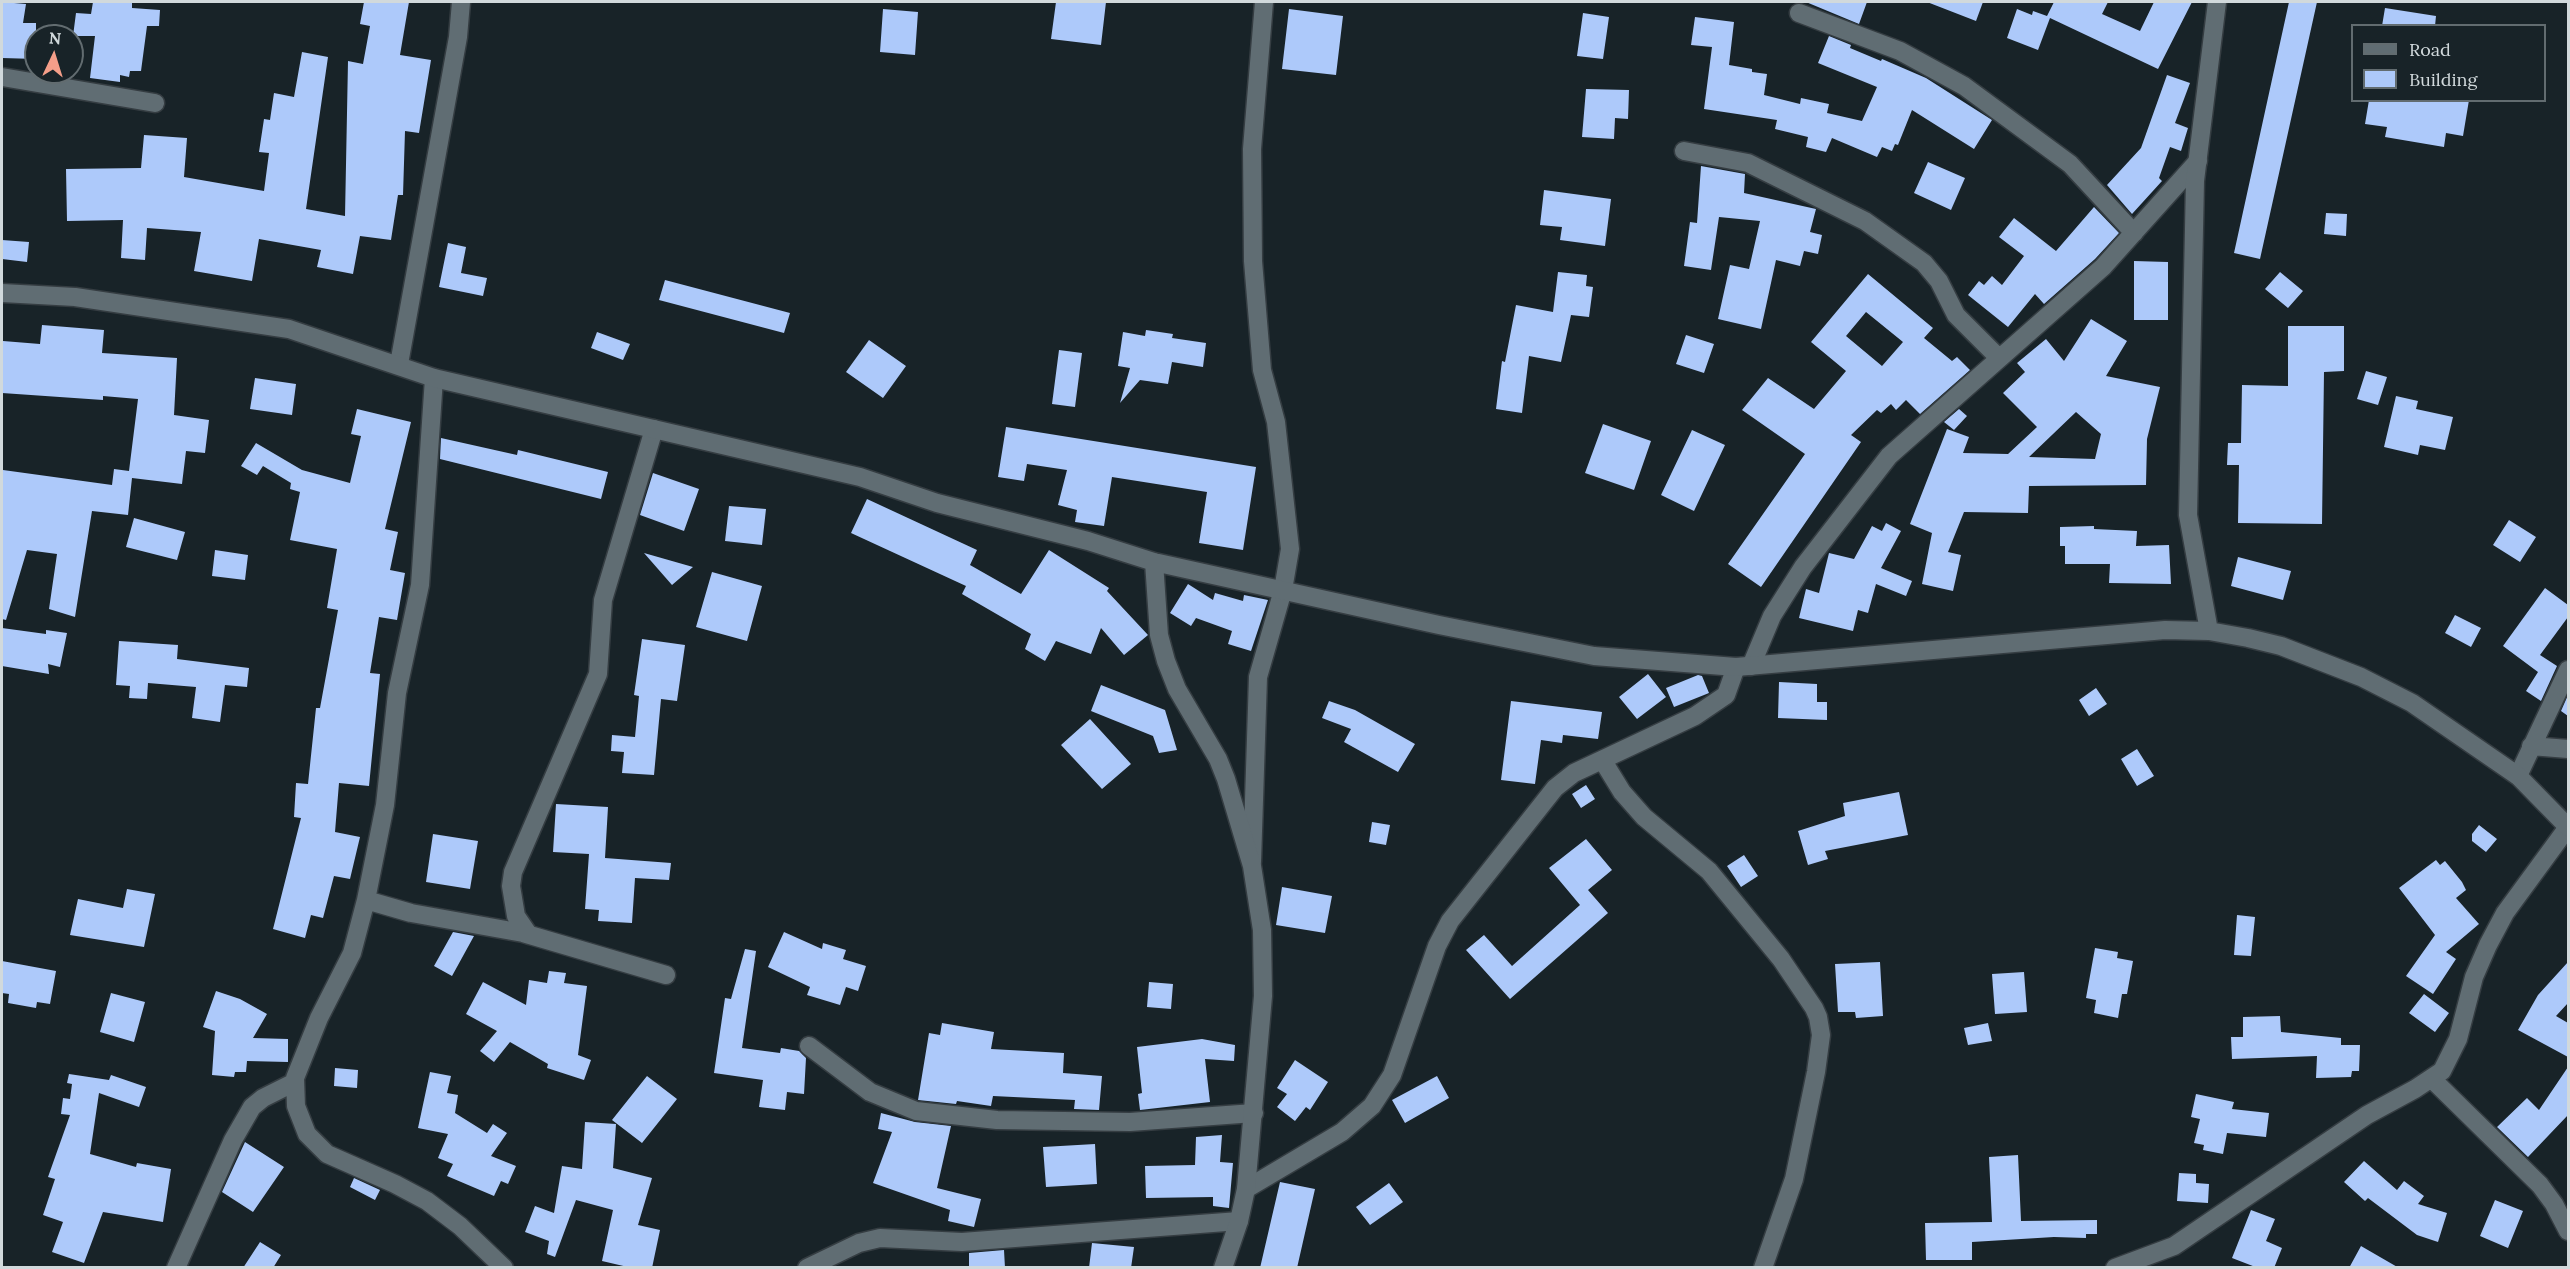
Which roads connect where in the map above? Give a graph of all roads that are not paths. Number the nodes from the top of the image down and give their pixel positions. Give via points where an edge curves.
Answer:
1 (461, 2) edge
2 (1264, 2) edge
3 (2217, 2) edge
4 (1799, 13) dead end
5 (2, 77) edge
6 (154, 103) dead end
7 (1684, 151) dead end
8 (2198, 161) junction
9 (2134, 233) junction
10 (2, 293) edge
11 (2000, 358) junction
12 (399, 364) junction
13 (434, 378) junction
14 (654, 429) junction
15 (1154, 562) junction
16 (1283, 590) junction
17 (2209, 631) junction
18 (1743, 667) junction
19 (2568, 670) edge
20 (2531, 746) junction
21 (2568, 749) edge
22 (1603, 761) junction
23 (2518, 777) junction
24 (2568, 827) edge
25 (1252, 866) junction
26 (366, 900) junction
27 (529, 935) junction
28 (666, 975) dead end
29 (809, 1046) dead end
30 (2432, 1079) junction
31 (295, 1082) junction
32 (1254, 1113) junction
33 (1246, 1189) junction
34 (1239, 1221) junction
35 (2568, 1232) edge
36 (176, 1268) edge
37 (504, 1268) edge
38 (807, 1268) edge
39 (1223, 1268) edge
40 (1763, 1268) edge
41 (2115, 1268) edge

1 - 12 street
2 - 16 street via 1252,149 1253,240 1262,370 1276,422 1290,531
3 - 8 street
4 - 9 street via 1900,51 1964,86 2070,164
5 - 6 street
7 - 11 street via 1748,163 1865,221 1924,262 1939,281 1956,315
8 - 9 street
8 - 17 street via 2188,515
9 - 11 street via 2103,267
10 - 12 street via 75,297 290,329
11 - 18 street via 1889,456 1803,567
12 - 13 street
13 - 14 street
13 - 26 street via 420,585 397,693 385,805
14 - 15 street via 860,477 937,503
14 - 27 street via 603,600 598,674 513,872 516,915
15 - 16 street
15 - 25 street via 1158,623 1166,661 1177,689 1218,759
16 - 18 street via 1594,656
16 - 25 street via 1258,677
17 - 18 street via 2165,630
17 - 23 street via 2281,646 2361,677 2439,720
18 - 22 street via 1726,695 1695,716
19 - 20 street
20 - 21 street
20 - 23 street
22 - 33 street via 1574,772 1555,788 1450,921 1437,946 1392,1075 1372,1106 1342,1132
22 - 40 street via 1644,817 1709,871 1781,959 1818,1017 1821,1035 1817,1063 1794,1179
23 - 24 street
24 - 30 street via 2505,913 2474,977 2449,1060
25 - 32 street via 1262,930 1263,996
26 - 27 street via 411,913
26 - 31 street via 352,953 319,1017
27 - 28 street
29 - 32 street via 870,1092 916,1111 997,1120 1130,1122
30 - 35 street via 2540,1185
30 - 41 street via 2367,1115 2174,1246
31 - 36 street via 252,1107 233,1140
31 - 37 street via 300,1122 315,1144 327,1154 427,1201
32 - 33 street
33 - 34 street
34 - 38 street via 962,1242 880,1238 859,1243
34 - 39 street

